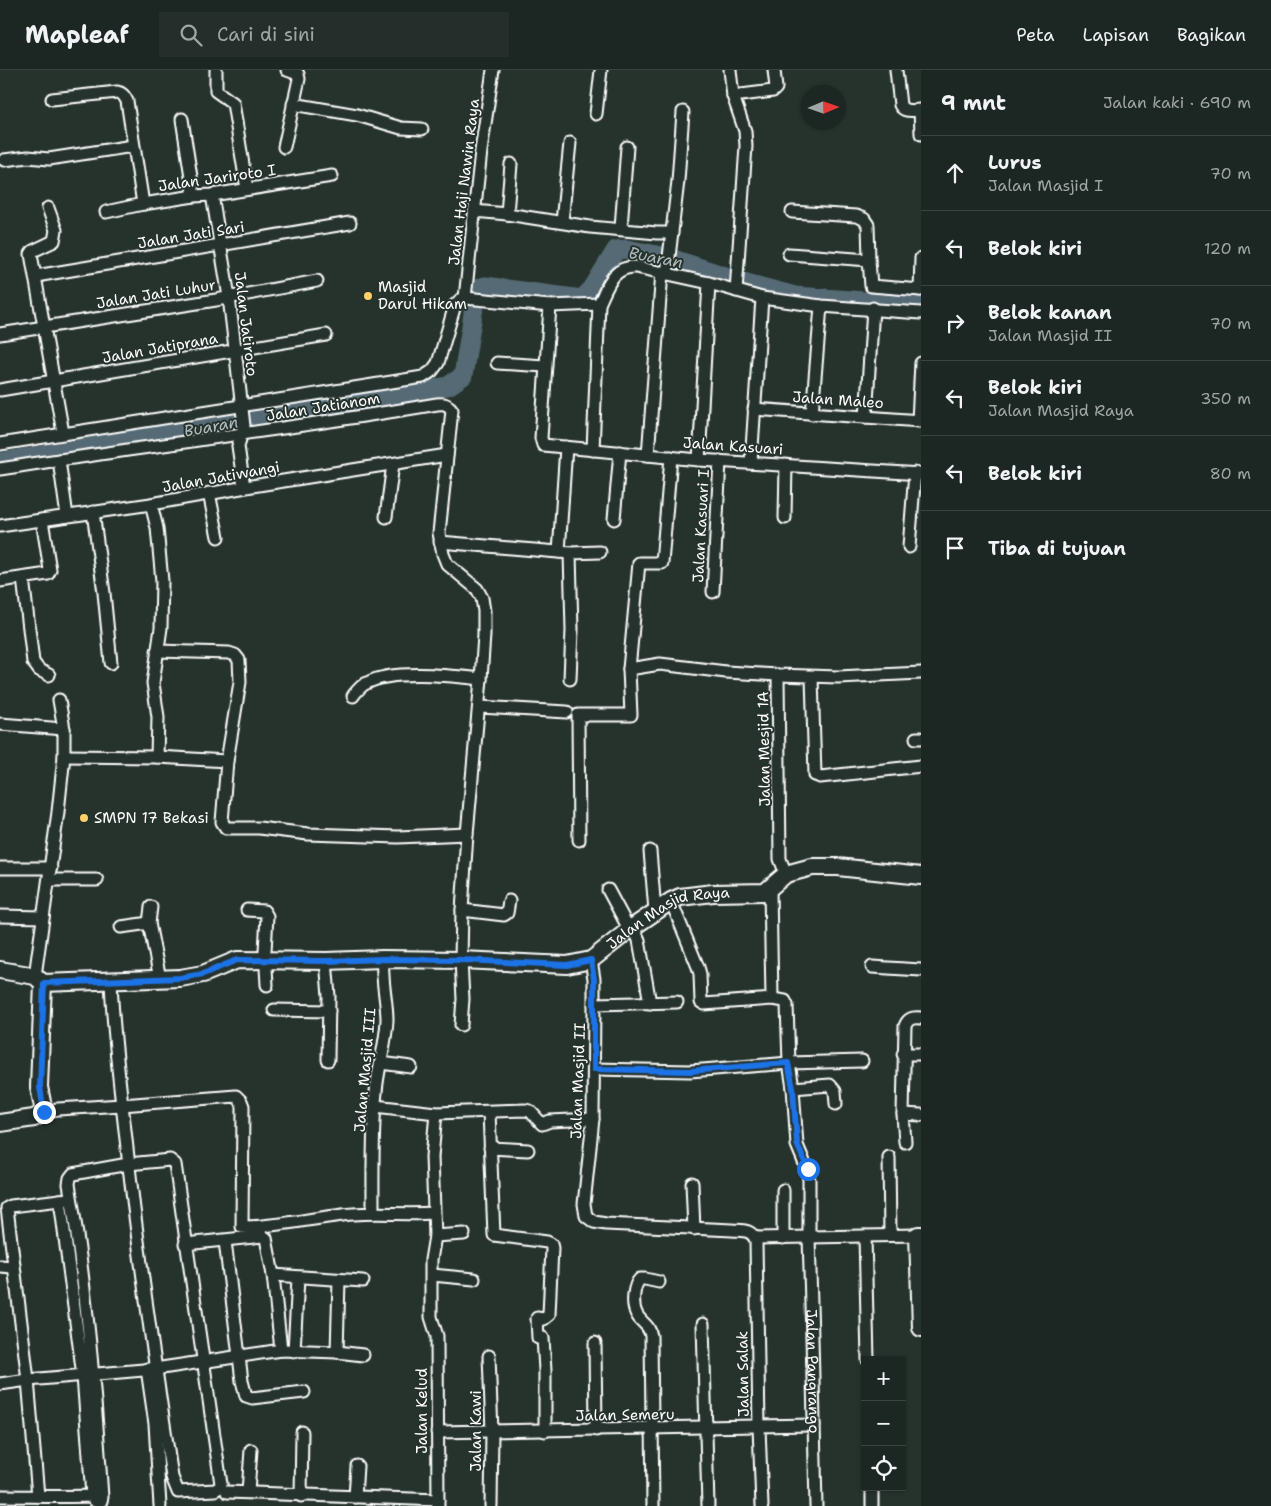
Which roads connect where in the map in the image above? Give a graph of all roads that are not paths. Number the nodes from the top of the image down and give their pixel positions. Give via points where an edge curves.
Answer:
1 (287, 70) edge
2 (493, 70) edge
3 (601, 70) edge
4 (730, 70) edge
5 (774, 70) edge
6 (896, 70) edge
7 (212, 71) edge
8 (733, 96) junction
9 (52, 99) dead end
10 (293, 104) junction
11 (921, 110) edge
12 (683, 112) dead end
13 (596, 114) dead end
14 (182, 119) dead end
15 (422, 129) dead end
16 (921, 134) edge
17 (570, 143) dead end
18 (133, 146) junction
19 (284, 147) dead end
20 (627, 147) dead end
21 (4, 160) dead end
22 (511, 164) dead end
23 (332, 176) dead end
24 (247, 189) junction
25 (212, 194) junction
26 (194, 196) junction
27 (143, 204) junction
28 (48, 208) dead end
29 (474, 211) junction
30 (106, 212) dead end
31 (792, 212) dead end
32 (507, 214) junction
33 (562, 222) junction
34 (350, 224) dead end
35 (620, 228) junction
36 (672, 233) junction
37 (221, 245) junction
38 (789, 254) dead end
39 (921, 258) edge
40 (868, 260) junction
41 (664, 273) junction
42 (36, 276) junction
43 (317, 281) dead end
44 (709, 283) junction
45 (736, 288) junction
46 (920, 290) edge
47 (228, 297) junction
48 (468, 298) junction
49 (762, 298) junction
50 (600, 304) junction
51 (550, 306) junction
52 (821, 306) junction
53 (873, 308) junction
54 (921, 313) edge
55 (46, 328) junction
56 (0, 332) edge
57 (326, 335) dead end
58 (235, 350) junction
59 (498, 363) dead end
60 (921, 363) edge
61 (545, 366) junction
62 (921, 368) edge
63 (55, 381) junction
64 (0, 390) edge
65 (754, 409) junction
66 (812, 414) junction
67 (866, 417) junction
68 (242, 420) junction
69 (919, 421) edge
70 (63, 433) junction
71 (0, 444) edge
72 (566, 447) junction
73 (594, 450) junction
74 (620, 452) junction
75 (447, 455) junction
76 (648, 455) junction
77 (671, 458) junction
78 (59, 460) junction
79 (699, 460) junction
80 (720, 461) junction
81 (751, 463) junction
82 (393, 464) junction
83 (786, 465) junction
84 (0, 470) edge
85 (918, 473) edge
86 (244, 488) junction
87 (209, 493) junction
88 (150, 504) junction
89 (93, 512) junction
90 (67, 516) junction
91 (386, 517) dead end
92 (785, 518) dead end
93 (614, 519) dead end
94 (42, 520) junction
95 (0, 526) edge
96 (218, 537) dead end
97 (440, 542) junction
98 (909, 547) dead end
99 (600, 552) dead end
100 (565, 553) junction
101 (23, 578) junction
102 (0, 582) edge
103 (713, 592) dead end
104 (157, 651) junction
105 (111, 663) dead end
106 (629, 668) junction
107 (921, 673) edge
108 (49, 675) dead end
109 (778, 676) junction
110 (812, 676) junction
111 (482, 679) junction
112 (570, 680) dead end
113 (353, 696) dead end
114 (59, 700) dead end
115 (479, 707) junction
116 (567, 712) dead end
117 (0, 724) edge
118 (64, 729) junction
119 (64, 756) junction
120 (157, 757) junction
121 (227, 761) junction
122 (921, 766) edge
123 (467, 834) junction
124 (579, 840) dead end
125 (650, 851) dead end
126 (0, 868) edge
127 (50, 868) junction
128 (786, 874) junction
129 (921, 876) edge
130 (49, 880) junction
131 (97, 880) dead end
132 (770, 889) junction
133 (608, 890) dead end
134 (509, 901) dead end
135 (671, 901) junction
136 (152, 907) dead end
137 (248, 910) dead end
138 (462, 910) junction
139 (655, 911) junction
140 (0, 916) edge
141 (43, 917) junction
142 (149, 923) junction
143 (121, 927) dead end
144 (631, 928) junction
145 (266, 959) junction
146 (383, 959) junction
147 (461, 960) junction
148 (591, 960) junction
149 (326, 961) junction
150 (872, 967) dead end
151 (0, 970) edge
152 (921, 970) edge
153 (39, 979) junction
154 (160, 979) junction
155 (111, 981) junction
156 (266, 985) dead end
157 (772, 999) junction
158 (677, 1002) dead end
159 (650, 1003) junction
160 (594, 1004) junction
161 (274, 1010) dead end
162 (329, 1011) junction
163 (921, 1018) edge
164 (461, 1025) dead end
165 (903, 1054) junction
166 (921, 1054) edge
167 (328, 1060) dead end
168 (862, 1061) dead end
169 (382, 1063) junction
170 (788, 1063) junction
171 (411, 1067) dead end
172 (594, 1069) junction
173 (793, 1088) junction
174 (836, 1104) dead end
175 (122, 1105) junction
176 (375, 1106) junction
177 (44, 1112) junction
178 (489, 1112) junction
179 (436, 1113) junction
180 (903, 1114) junction
181 (921, 1115) edge
182 (594, 1119) junction
183 (0, 1124) edge
184 (904, 1142) dead end
185 (490, 1148) junction
186 (528, 1150) dead end
187 (890, 1157) dead end
188 (128, 1164) junction
189 (692, 1183) dead end
190 (783, 1190) dead end
191 (66, 1200) junction
192 (372, 1213) junction
193 (434, 1213) junction
194 (694, 1229) junction
195 (464, 1234) dead end
196 (890, 1235) junction
197 (920, 1235) edge
198 (436, 1236) junction
199 (864, 1236) junction
200 (809, 1237) junction
201 (783, 1238) junction
202 (756, 1240) junction
203 (226, 1241) junction
204 (185, 1244) junction
205 (0, 1266) edge
206 (13, 1267) junction
207 (273, 1275) junction
208 (432, 1276) junction
209 (298, 1278) junction
210 (474, 1279) dead end
211 (339, 1280) junction
212 (363, 1282) dead end
213 (659, 1282) dead end
214 (921, 1305) edge
215 (703, 1324) dead end
216 (921, 1328) edge
217 (595, 1342) dead end
218 (280, 1350) junction
219 (294, 1351) junction
220 (337, 1352) junction
221 (363, 1355) dead end
222 (240, 1356) junction
223 (489, 1356) dead end
224 (868, 1356) edge
225 (203, 1362) junction
226 (151, 1369) junction
227 (88, 1375) junction
228 (28, 1380) junction
229 (0, 1384) edge
230 (304, 1392) dead end
231 (814, 1426) junction
232 (759, 1427) junction
233 (707, 1428) junction
234 (651, 1429) junction
235 (596, 1430) junction
236 (545, 1431) junction
237 (302, 1432) dead end
238 (437, 1432) junction
239 (492, 1432) junction
240 (251, 1450) dead end
241 (357, 1466) dead end
242 (872, 1491) edge
243 (228, 1492) dead end
244 (248, 1492) junction
245 (0, 1496) edge
246 (38, 1496) junction
247 (301, 1496) junction
248 (355, 1498) junction
249 (438, 1503) edge
250 (160, 1506) edge
251 (491, 1506) edge
252 (653, 1506) edge
253 (708, 1506) edge
254 (762, 1506) edge
255 (816, 1506) edge
256 (872, 1506) edge

1 - 10 street via 298,74 299,79
2 - 29 street, Jalan Haji Nawin Raya
3 - 13 street
4 - 8 street
5 - 8 street via 776,88 773,91
6 - 11 street via 902,109
7 - 24 street via 216,92 233,103
8 - 45 street via 744,124 746,146
9 - 18 street via 121,93 127,101
10 - 15 street via 357,115 401,128
10 - 19 street
11 - 16 street
12 - 36 street
14 - 26 street
17 - 33 street
18 - 21 street via 49,159
18 - 27 street
20 - 35 street
22 - 32 street
23 - 24 street, Jalan Jariroto I
24 - 25 street, Jalan Jariroto I
25 - 26 street, Jalan Jariroto I
25 - 37 street, Jalan Jatiroto
26 - 27 street, Jalan Jariroto I
27 - 30 street, Jalan Jariroto I
28 - 42 street via 56,230 54,241 31,254
29 - 32 street
29 - 48 street, Jalan Haji Nawin Raya
31 - 40 street via 864,218 868,226
32 - 33 street
33 - 35 street
34 - 37 street, Jalan Jati Sari
35 - 36 street
36 - 41 street
37 - 42 street, Jalan Jati Sari
37 - 47 street, Jalan Jatiroto
38 - 40 street
39 - 46 street
40 - 46 street via 871,286
41 - 44 street
41 - 50 street via 625,267 616,272
41 - 76 street
42 - 55 street
43 - 47 street, Jalan Jati Luhur
44 - 45 street
44 - 79 street
45 - 49 street
47 - 55 street, Jalan Jati Luhur
47 - 58 street, Jalan Jatiroto
48 - 51 street
48 - 68 street via 455,305 438,363 423,377
49 - 52 street
49 - 65 street
50 - 51 street
50 - 73 street
51 - 61 street
52 - 53 street
52 - 66 street
53 - 54 street
53 - 67 street
55 - 56 street, Jalan Jati Luhur
55 - 63 street
57 - 58 street, Jalan Jatiprana
58 - 63 street, Jalan Jatiprana
58 - 68 street, Jalan Jatiroto
59 - 61 street
60 - 62 street
61 - 72 street, Jalan Kasuari via 543,446
62 - 69 street
63 - 64 street, Jalan Jatiprana
63 - 70 street
65 - 66 street, Jalan Maleo
65 - 81 street
66 - 67 street, Jalan Maleo
67 - 69 street, Jalan Maleo
68 - 70 street
68 - 75 street, Jalan Jatianom via 443,403 452,410
68 - 78 street, Jalan Jatianom
68 - 86 street, Jalan Jatiroto via 238,446
70 - 71 street
72 - 73 street, Jalan Kasuari
72 - 100 street
73 - 74 street, Jalan Kasuari
74 - 76 street, Jalan Kasuari
74 - 93 street
75 - 82 street, Jalan Jatiwangi
75 - 97 street
76 - 77 street, Jalan Kasuari
77 - 79 street, Jalan Kasuari
77 - 106 street via 662,564 640,562
78 - 84 street, Jalan Jatianom
78 - 90 street
79 - 80 street, Jalan Kasuari
80 - 81 street, Jalan Kasuari
80 - 103 street, Jalan Kasuari I
81 - 83 street, Jalan Kasuari
82 - 86 street, Jalan Jatiwangi
82 - 91 street
83 - 85 street, Jalan Kasuari
83 - 92 street
85 - 98 street
86 - 87 street, Jalan Jatiwangi
87 - 88 street, Jalan Jatiwangi
87 - 96 street
88 - 89 street, Jalan Jatiwangi
88 - 104 street via 157,528 162,581
89 - 90 street, Jalan Jatiwangi
89 - 105 street
90 - 94 street, Jalan Jatiwangi
94 - 95 street, Jalan Jatiwangi
94 - 101 street via 50,570 45,575
97 - 100 street
97 - 111 street via 447,564 477,589 482,598
99 - 100 street
100 - 112 street via 572,630
101 - 102 street
101 - 108 street via 33,662
104 - 120 street via 153,683 158,716
104 - 121 street via 229,653 239,660 240,682
106 - 109 street via 660,664
106 - 124 street via 631,716 578,715
107 - 110 street, Jalan Mesjid 1A
109 - 110 street, Jalan Mesjid 1A
109 - 128 street, Jalan Mesjid 1A via 780,859
110 - 122 street via 815,774 820,777
111 - 113 street via 408,675 381,677 366,683
111 - 115 street
114 - 118 street
115 - 116 street
115 - 123 street
117 - 118 street
118 - 119 street
119 - 120 street
119 - 127 street
120 - 121 street
121 - 123 street via 222,822 226,828 398,837
123 - 138 street
125 - 139 street
126 - 127 street
127 - 130 street
128 - 129 street via 812,867 830,867
128 - 132 street
130 - 131 street
130 - 141 street
132 - 135 street, Jalan Masjid Raya via 765,892 685,896
132 - 157 street
133 - 144 street
134 - 138 street via 504,915
135 - 139 street, Jalan Masjid Raya
135 - 157 street via 698,967 701,1002
136 - 142 street
137 - 145 street via 264,911 267,916
138 - 147 street
139 - 144 street, Jalan Masjid Raya
140 - 141 street
141 - 153 street
142 - 143 street
142 - 154 street
144 - 148 street, Jalan Masjid Raya
144 - 159 street via 639,940
145 - 149 street, Jalan Masjid Raya
145 - 154 street, Jalan Masjid Raya via 237,960 203,974
145 - 156 street
146 - 147 street, Jalan Masjid Raya
146 - 149 street, Jalan Masjid Raya
146 - 169 street, Jalan Masjid III via 386,1020
147 - 148 street, Jalan Masjid Raya via 567,965
147 - 164 street
148 - 160 street, Jalan Masjid II
149 - 162 street
150 - 152 street
151 - 153 street, Jalan Masjid Raya
153 - 155 street, Jalan Masjid Raya
153 - 177 street via 40,1087
154 - 155 street, Jalan Masjid Raya
155 - 175 street
157 - 170 street, Jalan Pangrango via 783,1000 786,1005
158 - 159 street
159 - 160 street
160 - 172 street, Jalan Masjid II
161 - 162 street
162 - 167 street
163 - 165 street via 907,1021
165 - 166 street
165 - 180 street
168 - 170 street
169 - 171 street
169 - 176 street, Jalan Masjid III
170 - 172 street via 690,1071
170 - 173 street, Jalan Pangrango
172 - 182 street, Jalan Masjid II
173 - 174 street via 830,1085 835,1091
173 - 200 street, Jalan Pangrango via 797,1144 808,1169
175 - 177 street
175 - 188 street
175 - 192 street via 239,1097 244,1123 242,1228
176 - 179 street
176 - 192 street, Jalan Masjid III
177 - 183 street via 34,1118
178 - 179 street
178 - 182 street via 527,1110 542,1124
178 - 185 street
179 - 193 street via 432,1157
180 - 181 street
180 - 184 street
182 - 194 street, Jalan Masjid II via 584,1204 586,1216 594,1222 606,1224
185 - 186 street
185 - 236 street via 494,1235 547,1242 552,1248 548,1315 544,1319 537,1318 538,1338 543,1338 544,1351
187 - 196 street
188 - 191 street via 73,1174
188 - 204 street via 170,1160 175,1164
188 - 226 street
189 - 194 street
190 - 201 street
191 - 206 street via 7,1208
191 - 227 street
192 - 193 street
193 - 198 street
194 - 202 street via 751,1232
195 - 198 street
196 - 197 street
196 - 199 street
197 - 214 street
198 - 208 street
199 - 200 street
199 - 224 street
200 - 201 street
200 - 231 street, Jalan Pangrango
201 - 202 street
202 - 232 street, Jalan Salak
203 - 204 street
203 - 207 street via 266,1238
203 - 222 street
204 - 225 street
205 - 206 street
206 - 228 street
207 - 209 street
207 - 218 street
208 - 210 street
208 - 238 street, Jalan Kelud
209 - 211 street
209 - 219 street
211 - 212 street
211 - 220 street
213 - 234 street via 640,1279 635,1293 636,1313 650,1329 651,1336
214 - 216 street
215 - 233 street
217 - 235 street
218 - 219 street
218 - 222 street
219 - 220 street
220 - 221 street
222 - 225 street
222 - 230 street via 242,1381 248,1397
223 - 239 street, Jalan Kawi
225 - 226 street
225 - 226 street via 221,1484 215,1490 181,1493 176,1489
226 - 227 street
226 - 250 street
227 - 228 street
227 - 246 street via 92,1496
228 - 229 street
228 - 246 street
231 - 232 street, Jalan Semeru
231 - 255 street, Jalan Pangrango
232 - 233 street, Jalan Semeru
232 - 254 street, Jalan Salak
233 - 234 street, Jalan Semeru
233 - 253 street
234 - 235 street, Jalan Semeru
234 - 252 street
235 - 236 street, Jalan Semeru
236 - 239 street, Jalan Semeru
237 - 247 street
238 - 239 street, Jalan Semeru
238 - 249 street, Jalan Kelud
239 - 251 street, Jalan Kawi
240 - 244 street
241 - 248 street
242 - 256 street
243 - 244 street
244 - 247 street
245 - 246 street
247 - 248 street
248 - 249 street

